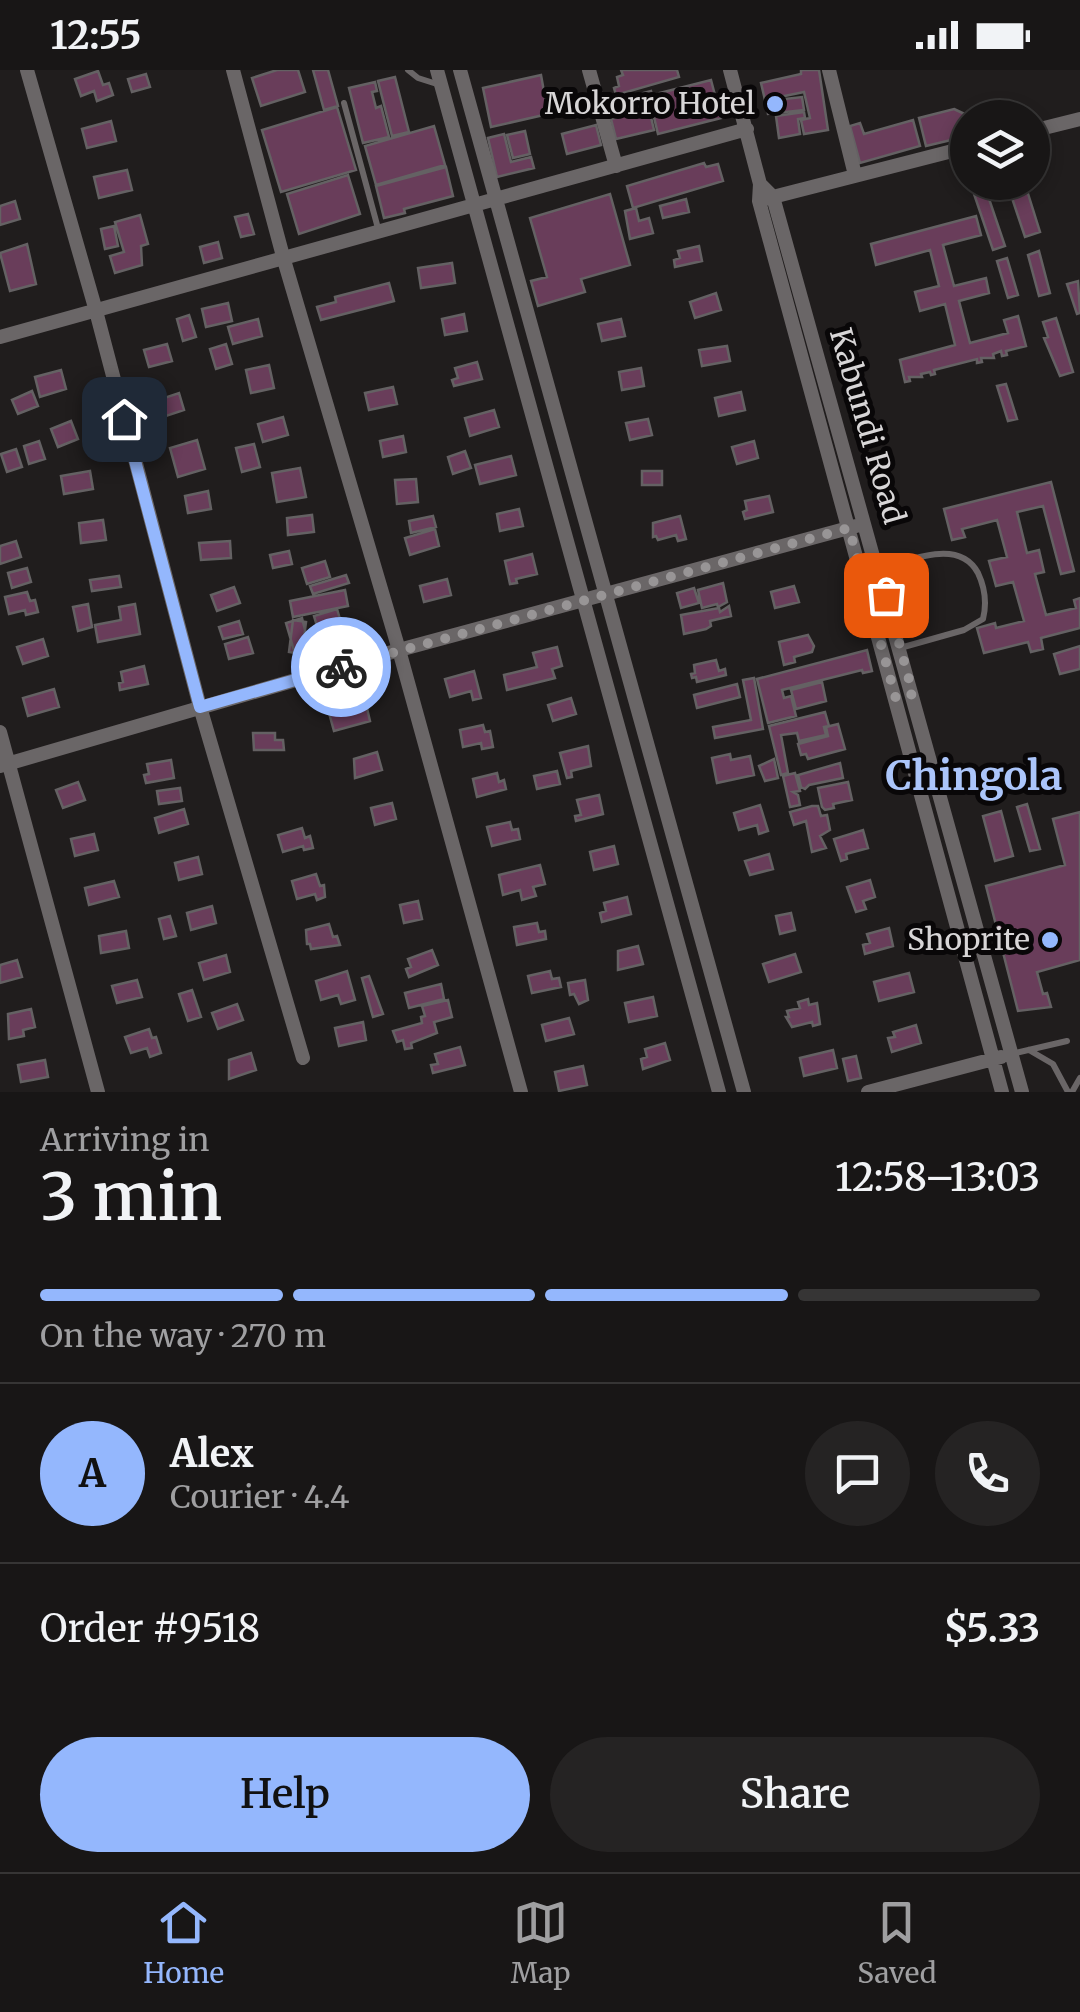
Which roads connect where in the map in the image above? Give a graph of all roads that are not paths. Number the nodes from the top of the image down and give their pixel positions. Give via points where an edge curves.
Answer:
1 (27, 70) edge
2 (233, 70) edge
3 (408, 70) edge
4 (437, 70) edge
5 (460, 70) edge
6 (589, 70) edge
7 (730, 70) edge
8 (830, 70) edge
9 (441, 86) junction
10 (344, 103) dead end
11 (1080, 119) edge
12 (1050, 126) edge
13 (747, 130) junction
14 (950, 151) edge
15 (616, 166) junction
16 (855, 175) junction
17 (766, 199) junction
18 (495, 200) junction
19 (476, 205) junction
20 (380, 233) junction
21 (284, 260) junction
22 (96, 311) junction
23 (0, 337) edge
24 (551, 400) junction
25 (530, 406) junction
26 (866, 523) junction
27 (849, 528) junction
28 (878, 568) junction
29 (605, 594) junction
30 (584, 600) junction
31 (900, 648) junction
32 (399, 650) junction
33 (913, 694) junction
34 (896, 699) junction
35 (200, 707) junction
36 (0, 732) edge
37 (4, 764) edge
38 (653, 766) junction
39 (631, 772) junction
40 (704, 949) junction
41 (682, 956) junction
42 (1067, 1041) dead end
43 (1029, 1050) junction
44 (1011, 1054) junction
45 (303, 1058) dead end
46 (994, 1059) junction
47 (1080, 1078) edge
48 (98, 1092) edge
49 (521, 1092) edge
50 (719, 1092) edge
51 (744, 1092) edge
52 (868, 1092) edge
53 (1002, 1092) edge
54 (1022, 1092) edge
55 (1070, 1092) edge

1 - 22 street
2 - 21 street
3 - 9 lane
4 - 9 street
5 - 18 street
6 - 15 street
7 - 13 street, Kabundi Road
8 - 16 street
9 - 19 street
10 - 20 lane
11 - 12 street
13 - 15 street
13 - 17 street, Kabundi Road
14 - 16 street
15 - 18 street
16 - 17 street
17 - 26 street, Kabundi Road
17 - 27 street, Kabundi Road
18 - 19 street
18 - 24 street
19 - 20 street
19 - 25 street
20 - 21 street
21 - 22 street
21 - 32 street
22 - 23 street
22 - 35 street
24 - 25 street
24 - 29 street
25 - 30 street
26 - 27 street
26 - 28 street, Kabundi Road
27 - 29 street
27 - 34 street, Kabundi Road
28 - 31 street, Kabundi Road
28 - 31 lane via 961,554 981,579 983,619
29 - 30 street
29 - 38 street
30 - 32 street
30 - 39 street
31 - 33 street, Kabundi Road
32 - 35 street
32 - 49 street
33 - 34 street
33 - 44 street, Kabundi Road
34 - 46 street, Kabundi Road
35 - 37 street
35 - 45 street
36 - 37 street
37 - 48 street
38 - 39 street
38 - 40 street
39 - 41 street
40 - 41 street
40 - 51 street
41 - 50 street
42 - 43 lane
43 - 44 lane
43 - 55 lane via 1052,1064
44 - 46 street
44 - 54 street, Kabundi Road
46 - 52 street
46 - 53 street, Kabundi Road
47 - 55 lane

